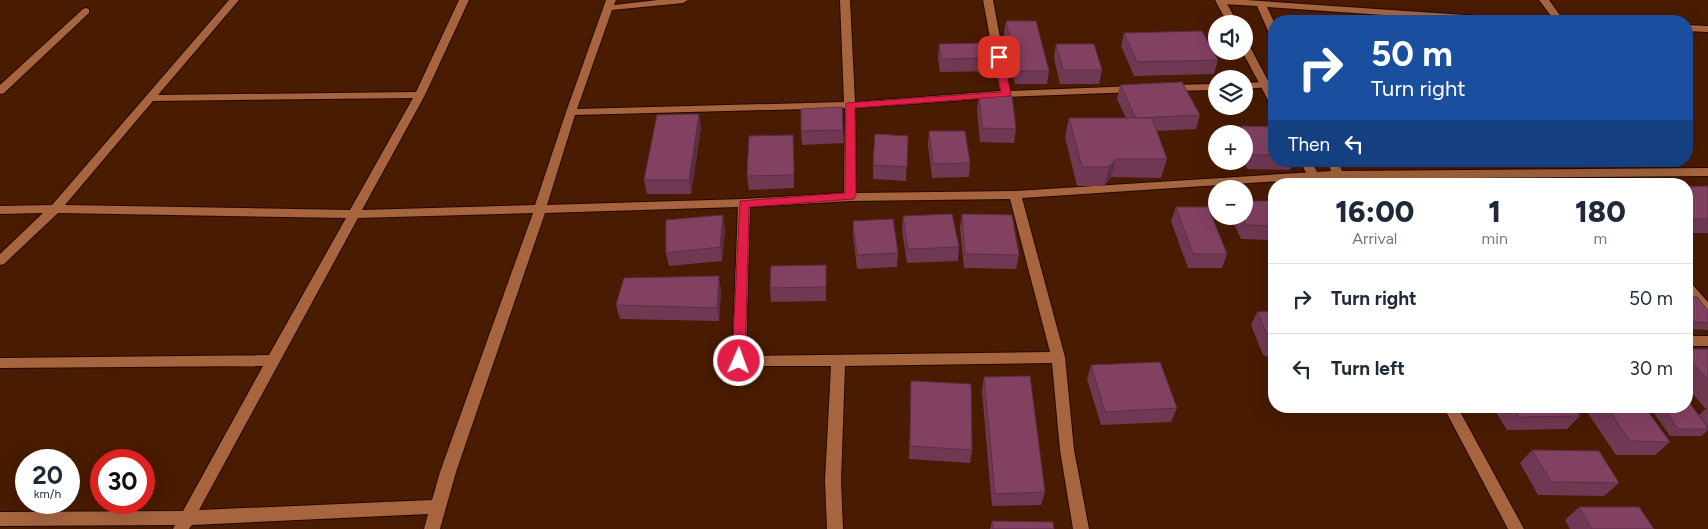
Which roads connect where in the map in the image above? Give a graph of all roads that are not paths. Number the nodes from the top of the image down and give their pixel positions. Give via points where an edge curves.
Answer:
1 (234, 0) edge
2 (464, 0) edge
3 (683, 0) edge
4 (845, 0) edge
5 (988, 0) edge
6 (1220, 0) edge
7 (1544, 0) edge
8 (610, 4) edge
9 (1261, 4) junction
10 (86, 11) dead end
11 (1228, 15) edge
12 (1421, 15) edge
13 (1555, 15) edge
14 (1268, 20) edge
15 (1693, 28) edge
16 (1708, 29) edge
17 (1252, 60) edge
18 (1265, 85) junction
19 (1253, 86) edge
20 (1208, 87) edge
21 (0, 91) edge
22 (1268, 91) edge
23 (1006, 94) junction
24 (420, 95) junction
25 (150, 98) junction
26 (850, 105) junction
27 (571, 112) junction
28 (1308, 167) edge
29 (1335, 167) edge
30 (1681, 167) edge
31 (1685, 172) junction
32 (1708, 172) edge
33 (1338, 174) junction
34 (1587, 174) junction
35 (1314, 178) edge
36 (1320, 178) edge
37 (1590, 178) edge
38 (1268, 182) edge
39 (1015, 195) junction
40 (850, 196) junction
41 (744, 203) junction
42 (55, 209) junction
43 (0, 210) edge
44 (540, 210) junction
45 (354, 214) junction
46 (0, 261) edge
47 (1693, 294) edge
48 (1708, 311) edge
49 (1693, 341) edge
50 (1708, 341) edge
51 (1058, 357) junction
52 (273, 360) junction
53 (838, 361) junction
54 (0, 363) edge
55 (1454, 413) edge
56 (438, 507) junction
57 (0, 519) edge
58 (50, 524) edge
59 (184, 524) edge
60 (432, 529) edge
61 (834, 529) edge
62 (1080, 529) edge
63 (1516, 529) edge

1 - 25 street
2 - 24 street
3 - 8 street
4 - 26 street
5 - 23 street
6 - 9 street
6 - 11 street
7 - 13 street
8 - 27 street
9 - 12 street
9 - 14 street
10 - 21 street
15 - 16 street
17 - 18 street
18 - 19 street
18 - 22 street
20 - 23 street
23 - 26 street
24 - 25 street
24 - 45 street
25 - 42 street
26 - 27 street
26 - 40 street
27 - 44 street
28 - 35 street
29 - 33 street
30 - 31 street
31 - 32 street
31 - 34 street
33 - 34 street
33 - 36 street
34 - 37 street
38 - 39 street
39 - 40 street
39 - 51 street
40 - 41 street
41 - 44 street
41 - 53 street via 739,361
42 - 43 street
42 - 45 street
42 - 46 street
44 - 45 street
44 - 56 street
45 - 52 street
47 - 48 street
49 - 50 street
51 - 53 street
51 - 62 street via 1067,450
52 - 54 street
52 - 59 street
53 - 61 street
55 - 63 street
56 - 59 street
56 - 60 street
57 - 58 street
58 - 59 street

